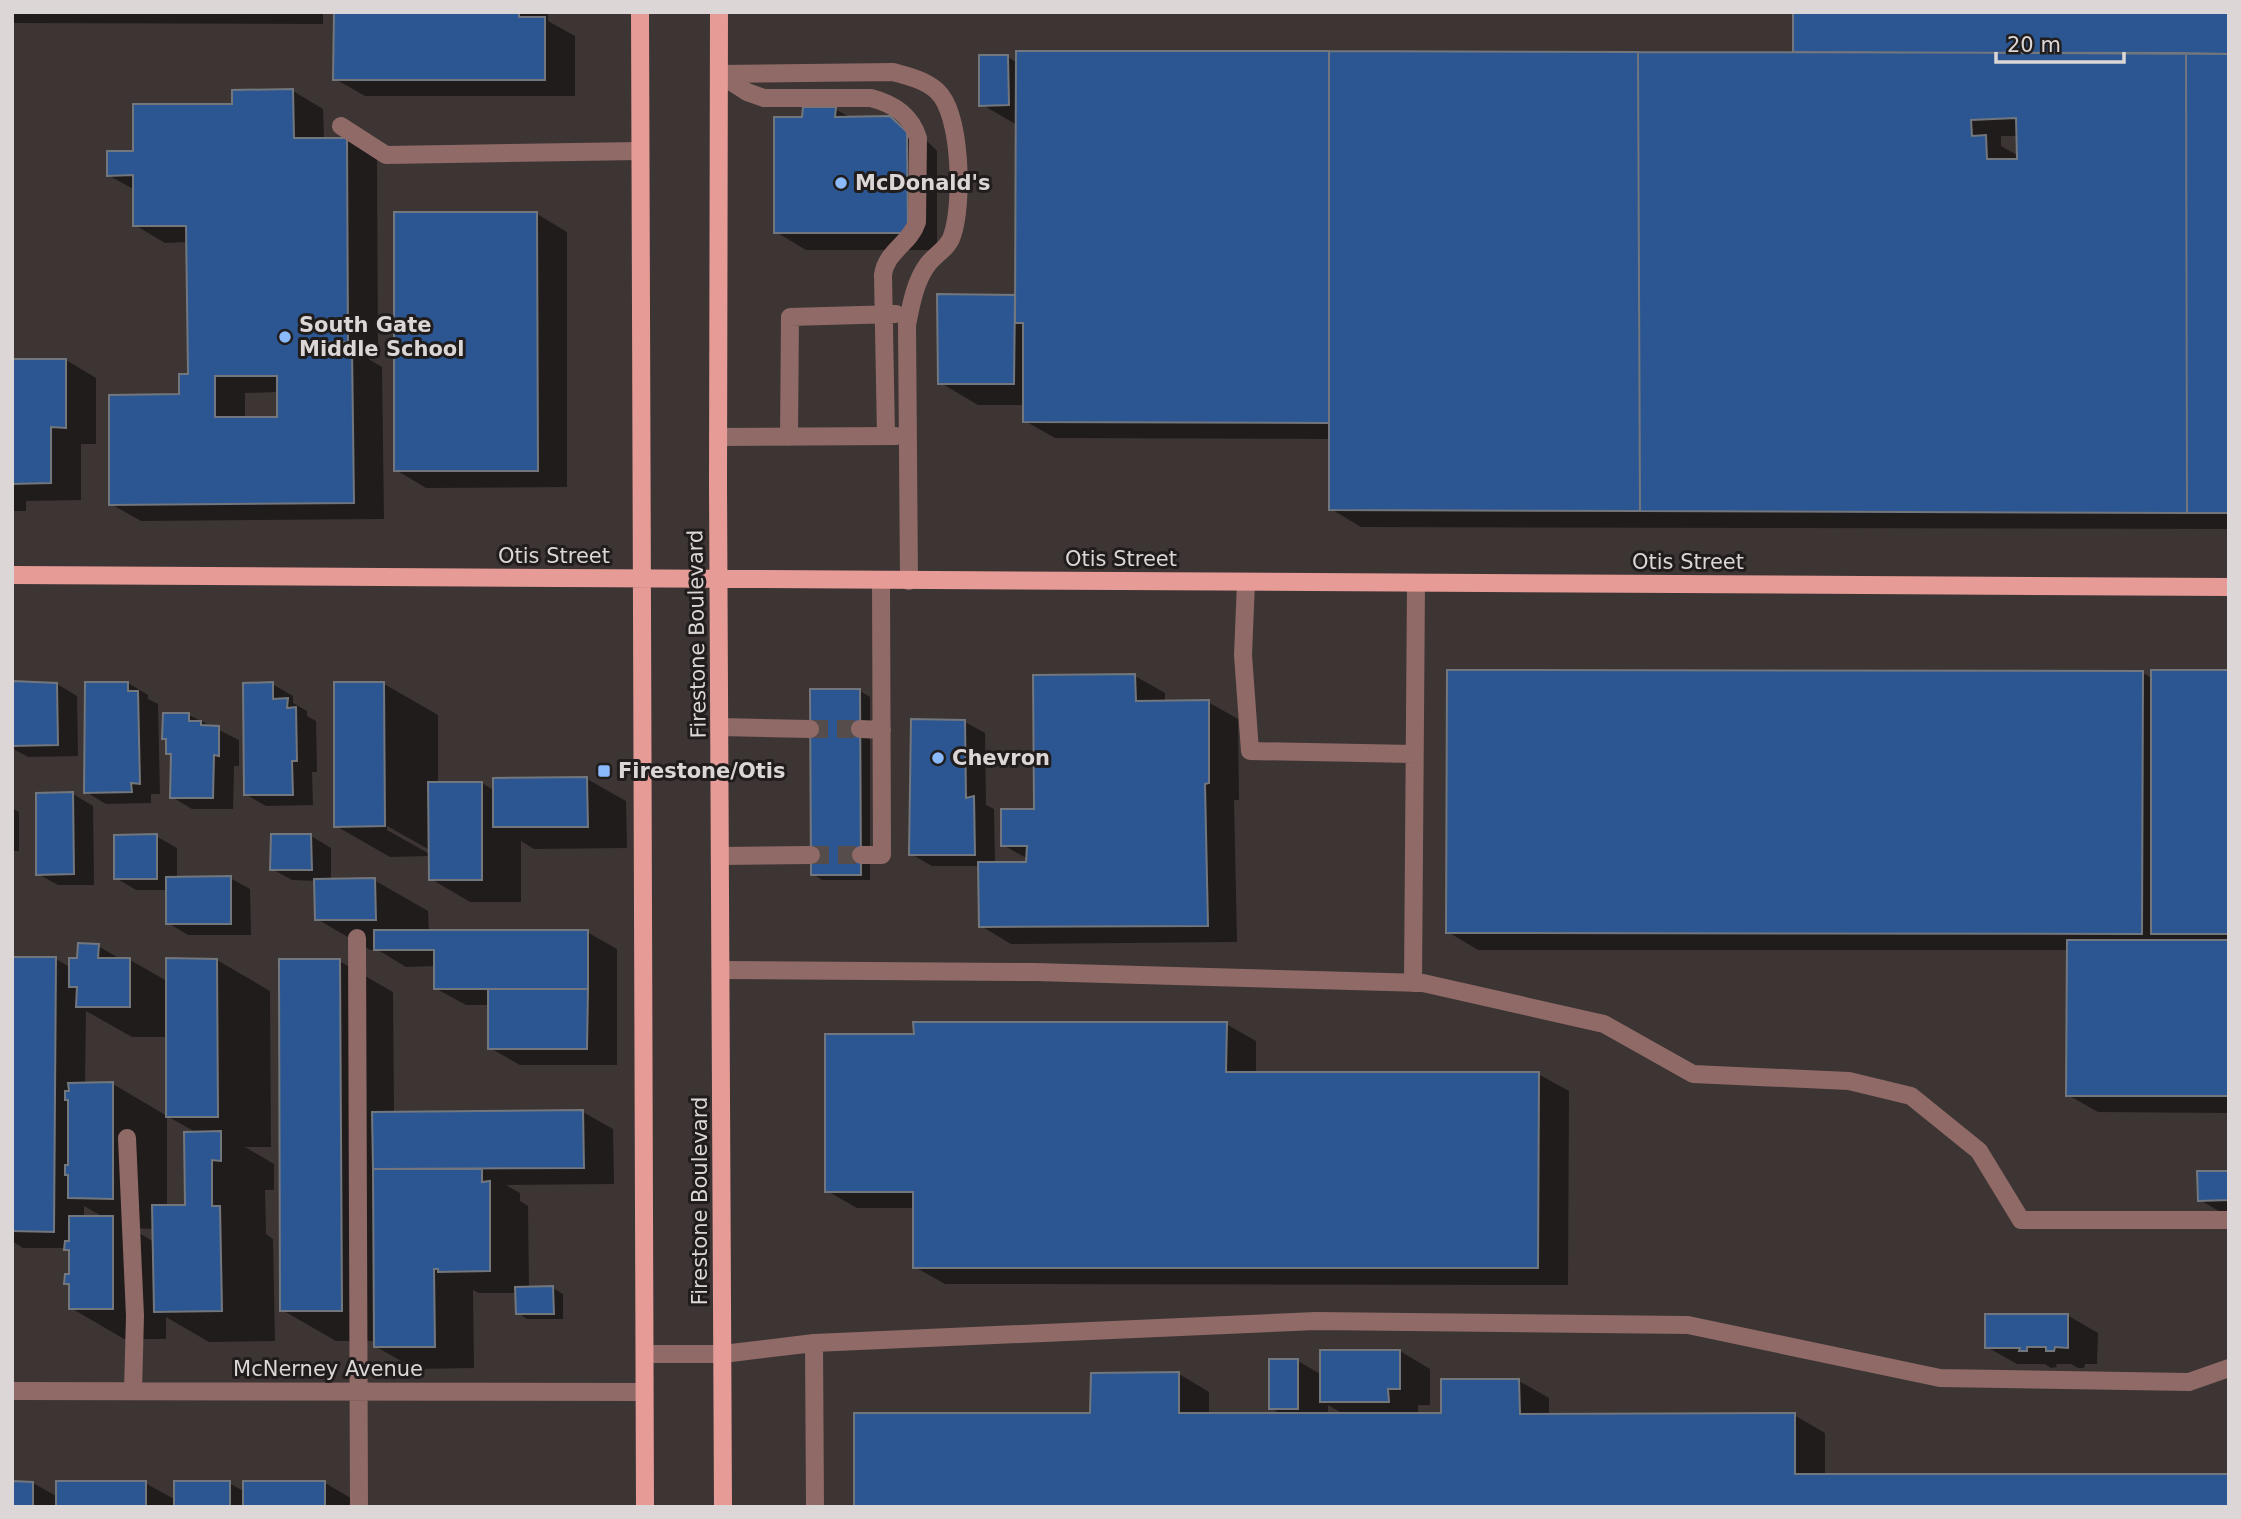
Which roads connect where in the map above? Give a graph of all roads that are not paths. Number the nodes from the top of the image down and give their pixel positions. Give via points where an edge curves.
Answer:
1 (640, 12) edge
2 (719, 12) edge
3 (719, 74) junction
4 (341, 126) dead end
5 (640, 151) junction
6 (910, 313) junction
7 (884, 315) junction
8 (886, 436) junction
9 (910, 436) junction
10 (718, 437) junction
11 (789, 437) junction
12 (12, 575) edge
13 (642, 579) junction
14 (719, 580) junction
15 (881, 581) junction
16 (909, 581) junction
17 (1246, 582) junction
18 (1416, 583) junction
19 (2229, 587) edge
20 (720, 727) junction
21 (810, 729) tunnel mouth
22 (860, 729) tunnel mouth
23 (882, 730) junction
24 (1415, 754) junction
25 (811, 855) tunnel mouth
26 (862, 855) tunnel mouth
27 (721, 856) junction
28 (357, 938) dead end
29 (722, 970) junction
30 (1413, 983) junction
31 (127, 1138) dead end
32 (2229, 1220) edge
33 (814, 1343) junction
34 (645, 1354) junction
35 (723, 1354) junction
36 (2229, 1368) edge
37 (12, 1391) edge
38 (133, 1391) junction
39 (358, 1392) junction
40 (644, 1392) junction
41 (359, 1507) edge
42 (645, 1507) edge
43 (723, 1507) edge
44 (815, 1507) edge

1 - 5 main road
2 - 3 main road, Firestone Boulevard
3 - 6 street via 893,72 920,80 938,92 949,111 958,146 958,198 952,239 926,266
3 - 7 street via 764,99 879,100 898,109 915,127 917,222 884,266
3 - 10 main road, Firestone Boulevard
4 - 5 street via 386,155
5 - 13 main road
6 - 7 street
6 - 9 street
7 - 8 street
7 - 11 street via 790,317
8 - 9 street
8 - 11 street
9 - 16 street
10 - 11 street
10 - 14 main road, Firestone Boulevard
12 - 13 main road, Otis Street
13 - 14 main road, Otis Street
13 - 34 main road
14 - 15 main road, Otis Street
14 - 20 main road, Firestone Boulevard
15 - 16 main road, Otis Street
15 - 23 street
16 - 17 main road, Otis Street
17 - 18 main road, Otis Street
17 - 24 street via 1243,655 1250,751
18 - 19 main road, Otis Street
18 - 24 street
20 - 21 street
20 - 27 main road, Firestone Boulevard
22 - 23 street
23 - 26 street via 882,855
24 - 30 street
25 - 27 street
27 - 29 main road, Firestone Boulevard
28 - 39 street
29 - 30 street via 1035,972
29 - 35 main road, Firestone Boulevard
30 - 32 street via 1604,1024 1693,1074 1849,1081 1911,1096 1979,1151 2021,1220
31 - 38 street via 135,1316
33 - 35 street
33 - 36 street via 1316,1321 1688,1325 1940,1378 2189,1382
33 - 44 street
34 - 35 street
34 - 40 main road
35 - 43 main road, Firestone Boulevard
37 - 38 street, McNerney Avenue
38 - 39 street, McNerney Avenue
39 - 40 street, McNerney Avenue
39 - 41 street
40 - 42 main road

